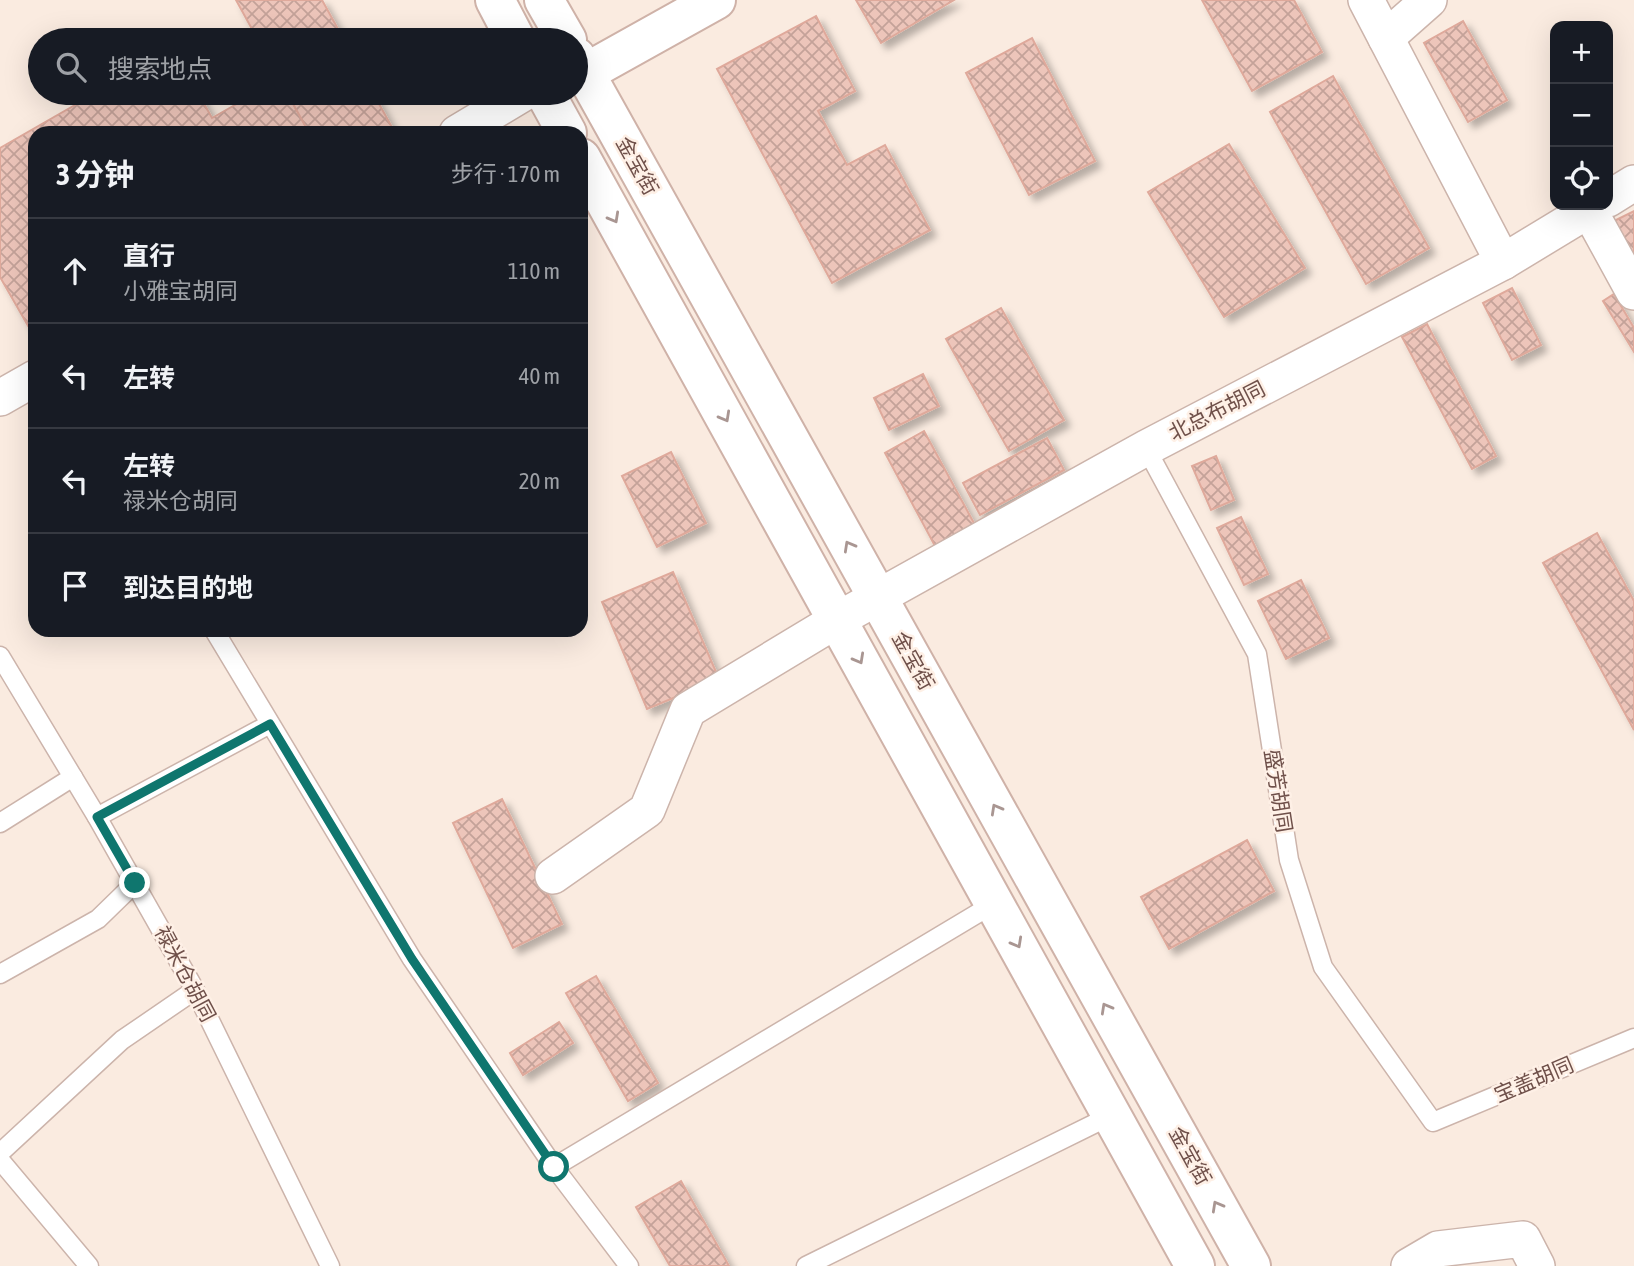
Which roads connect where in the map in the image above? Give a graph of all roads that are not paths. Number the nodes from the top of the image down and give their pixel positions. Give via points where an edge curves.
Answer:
1 (495, 0) edge
2 (544, 0) edge
3 (716, 0) edge
4 (1366, 0) edge
5 (1429, 0) edge
6 (510, 28) edge
7 (559, 28) edge
8 (1386, 38) junction
9 (588, 61) edge
10 (588, 79) edge
11 (504, 105) edge
12 (552, 105) edge
13 (469, 126) edge
14 (563, 126) edge
15 (588, 171) edge
16 (1634, 183) edge
17 (1613, 195) edge
18 (1588, 210) edge
19 (1600, 210) edge
20 (1503, 262) junction
21 (1634, 292) edge
22 (28, 382) edge
23 (0, 398) edge
24 (1146, 448) junction
25 (877, 597) junction
26 (837, 620) junction
27 (218, 637) edge
28 (0, 656) edge
29 (270, 724) junction
30 (73, 777) junction
31 (97, 817) junction
32 (0, 823) edge
33 (554, 876) dead end
34 (135, 883) junction
35 (995, 903) junction
36 (0, 974) edge
37 (195, 990) junction
38 (1634, 1038) edge
39 (1112, 1115) junction
40 (1433, 1122) joint
41 (0, 1153) edge
42 (0, 1160) edge
43 (554, 1167) junction
44 (89, 1266) edge
45 (330, 1266) edge
46 (629, 1266) edge
47 (806, 1266) edge
48 (1195, 1266) edge
49 (1251, 1266) edge
50 (1409, 1266) edge
51 (1538, 1266) edge

1 - 6 main road
2 - 7 main road
3 - 9 main road
4 - 8 street
5 - 8 street
8 - 20 street
25 -> 10 main road, 金宝街
11 - 13 street
12 - 14 main road
15 -> 26 main road
16 - 17 street, 北总布胡同
18 - 20 street, 北总布胡同
19 - 21 street
20 - 24 street, 北总布胡同
22 - 23 street
24 - 25 street, 北总布胡同
24 - 40 lane, 盛芳胡同 via 1257,654 1289,860 1324,967
25 - 26 street, 北总布胡同
49 -> 25 main road, 金宝街
26 - 33 street, 北总布胡同 via 688,710 647,810
26 -> 35 main road
27 - 29 lane
28 - 30 lane, 禄米仓胡同
29 - 31 lane
29 - 43 lane via 412,959
30 - 31 lane, 禄米仓胡同
30 - 32 lane
31 - 34 lane, 禄米仓胡同
34 - 36 lane via 98,919
34 - 37 lane, 禄米仓胡同
35 -> 39 main road
35 - 43 lane
37 - 41 lane via 122,1040
37 - 45 lane, 禄米仓胡同
38 - 40 lane, 宝盖胡同
39 - 47 lane
39 - 48 main road
42 - 44 lane
43 - 46 lane
50 - 51 street via 1438,1250 1523,1238

